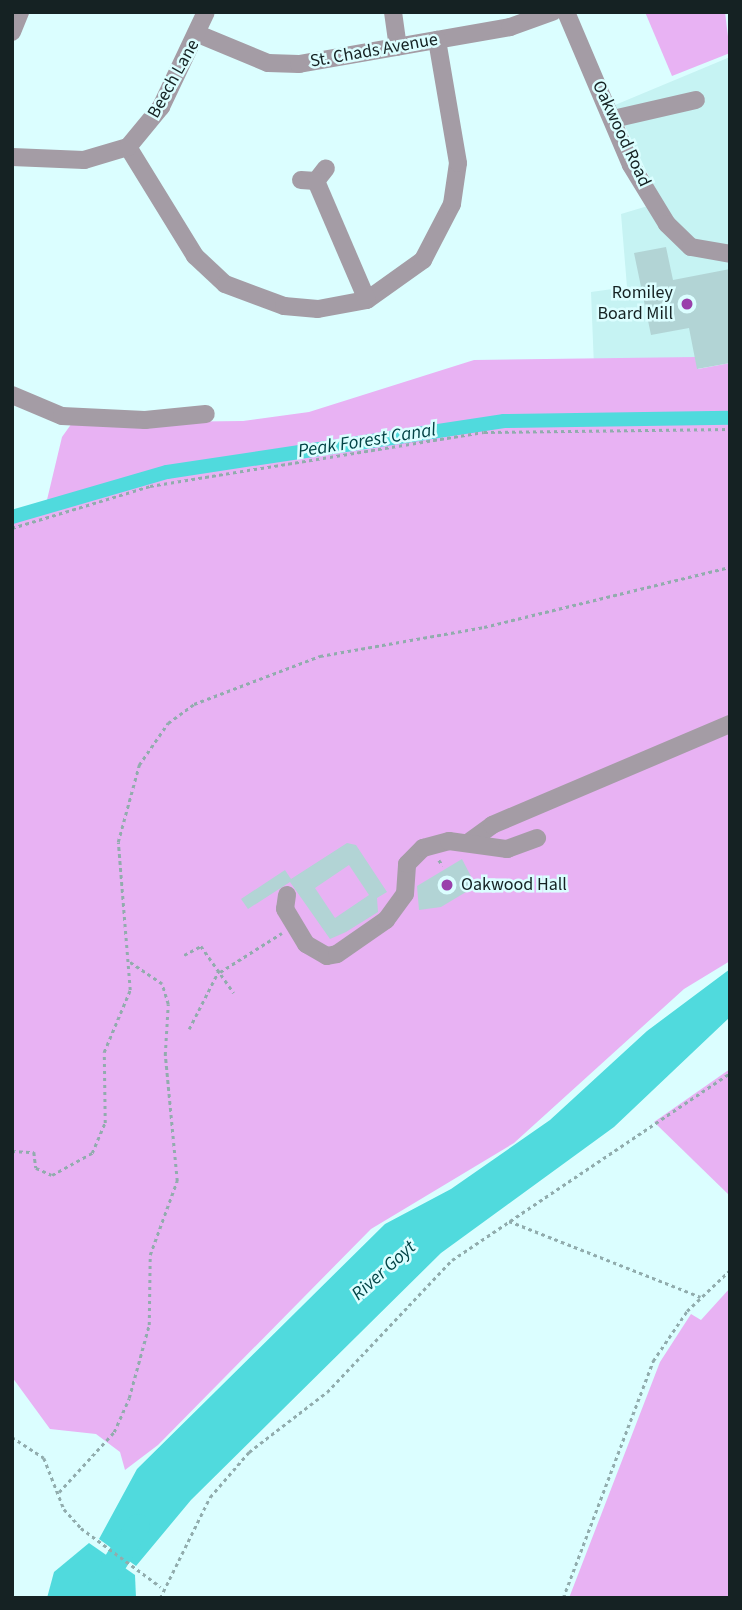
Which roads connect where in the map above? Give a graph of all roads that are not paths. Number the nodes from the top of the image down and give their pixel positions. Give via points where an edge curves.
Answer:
1 (20, 12) edge
2 (206, 12) edge
3 (393, 12) edge
4 (552, 12) edge
5 (566, 12) edge
6 (12, 32) edge
7 (198, 34) junction
8 (437, 40) junction
9 (398, 47) junction
10 (696, 100) dead end
11 (613, 119) junction
12 (128, 147) junction
13 (12, 157) edge
14 (314, 176) dead end
15 (730, 254) edge
16 (367, 300) junction
17 (12, 395) edge
18 (206, 414) dead end
19 (730, 724) edge
20 (537, 838) dead end
21 (469, 842) junction
22 (287, 895) dead end

1 - 6 street
2 - 7 street, Beech Lane
3 - 9 street
4 - 8 street, St. Chads Avenue
5 - 11 street, Oakwood Road
7 - 9 street, St. Chads Avenue via 268,63
7 - 12 street, Beech Lane via 161,107
8 - 9 street, St. Chads Avenue
8 - 16 street via 458,163 452,204 423,260
10 - 11 street
11 - 15 street, Oakwood Road via 667,224 691,247
12 - 13 street via 84,160
12 - 16 street via 195,256 225,284 292,307
14 - 16 street
17 - 18 street via 62,416 145,420
19 - 21 street via 492,825
20 - 21 street via 507,849
21 - 22 street via 433,844 414,855 398,905 337,954 317,953 293,926 285,909

